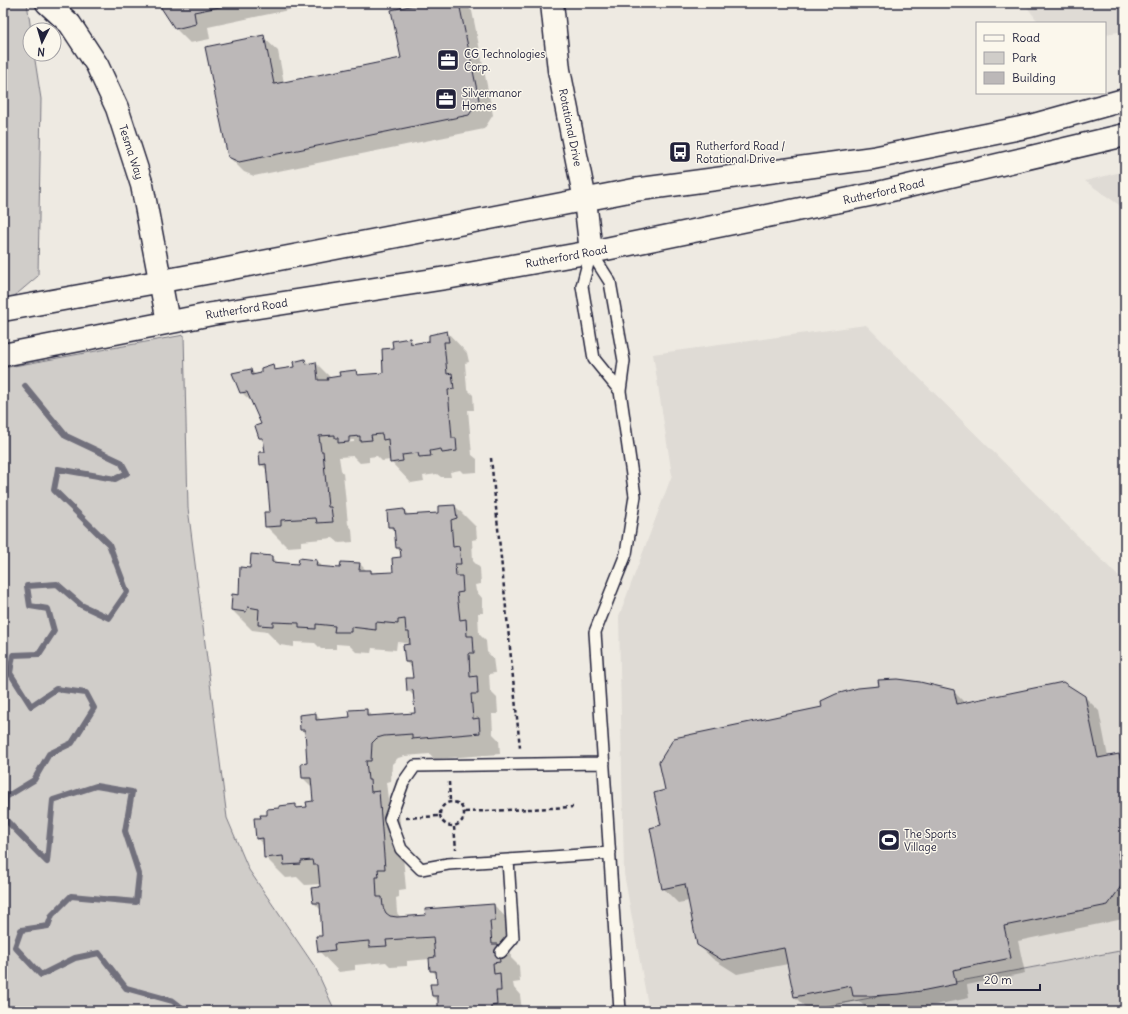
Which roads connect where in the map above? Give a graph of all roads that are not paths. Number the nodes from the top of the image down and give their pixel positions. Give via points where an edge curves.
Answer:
1 (47, 3) edge
2 (552, 3) edge
3 (1125, 102) edge
4 (1125, 135) edge
5 (584, 200) junction
6 (591, 252) junction
7 (161, 282) junction
8 (3, 310) edge
9 (168, 322) junction
10 (3, 354) edge
11 (620, 390) junction
12 (604, 763) junction
13 (610, 853) junction
14 (508, 860) junction
15 (501, 952) dead end
16 (620, 1011) edge

1 - 7 main road, Tesma Way via 70,24 97,65 117,108 142,185
2 - 5 main road, Rotational Drive via 559,70
3 - 5 main road via 1030,126 873,158 634,190
4 - 6 main road, Rutherford Road via 874,194
5 - 6 main road, Rotational Drive
5 - 7 main road
6 - 9 main road, Rutherford Road
6 - 11 lane via 610,282 624,360
6 - 11 lane via 582,286 594,359
7 - 8 main road
7 - 9 main road, Tesma Way
9 - 10 main road, Rutherford Road
11 - 12 lane via 635,496 626,554 595,632
12 - 13 lane
12 - 14 lane via 415,766 403,783 390,819 401,849 420,868
13 - 14 lane
13 - 16 lane
14 - 15 lane via 513,938

